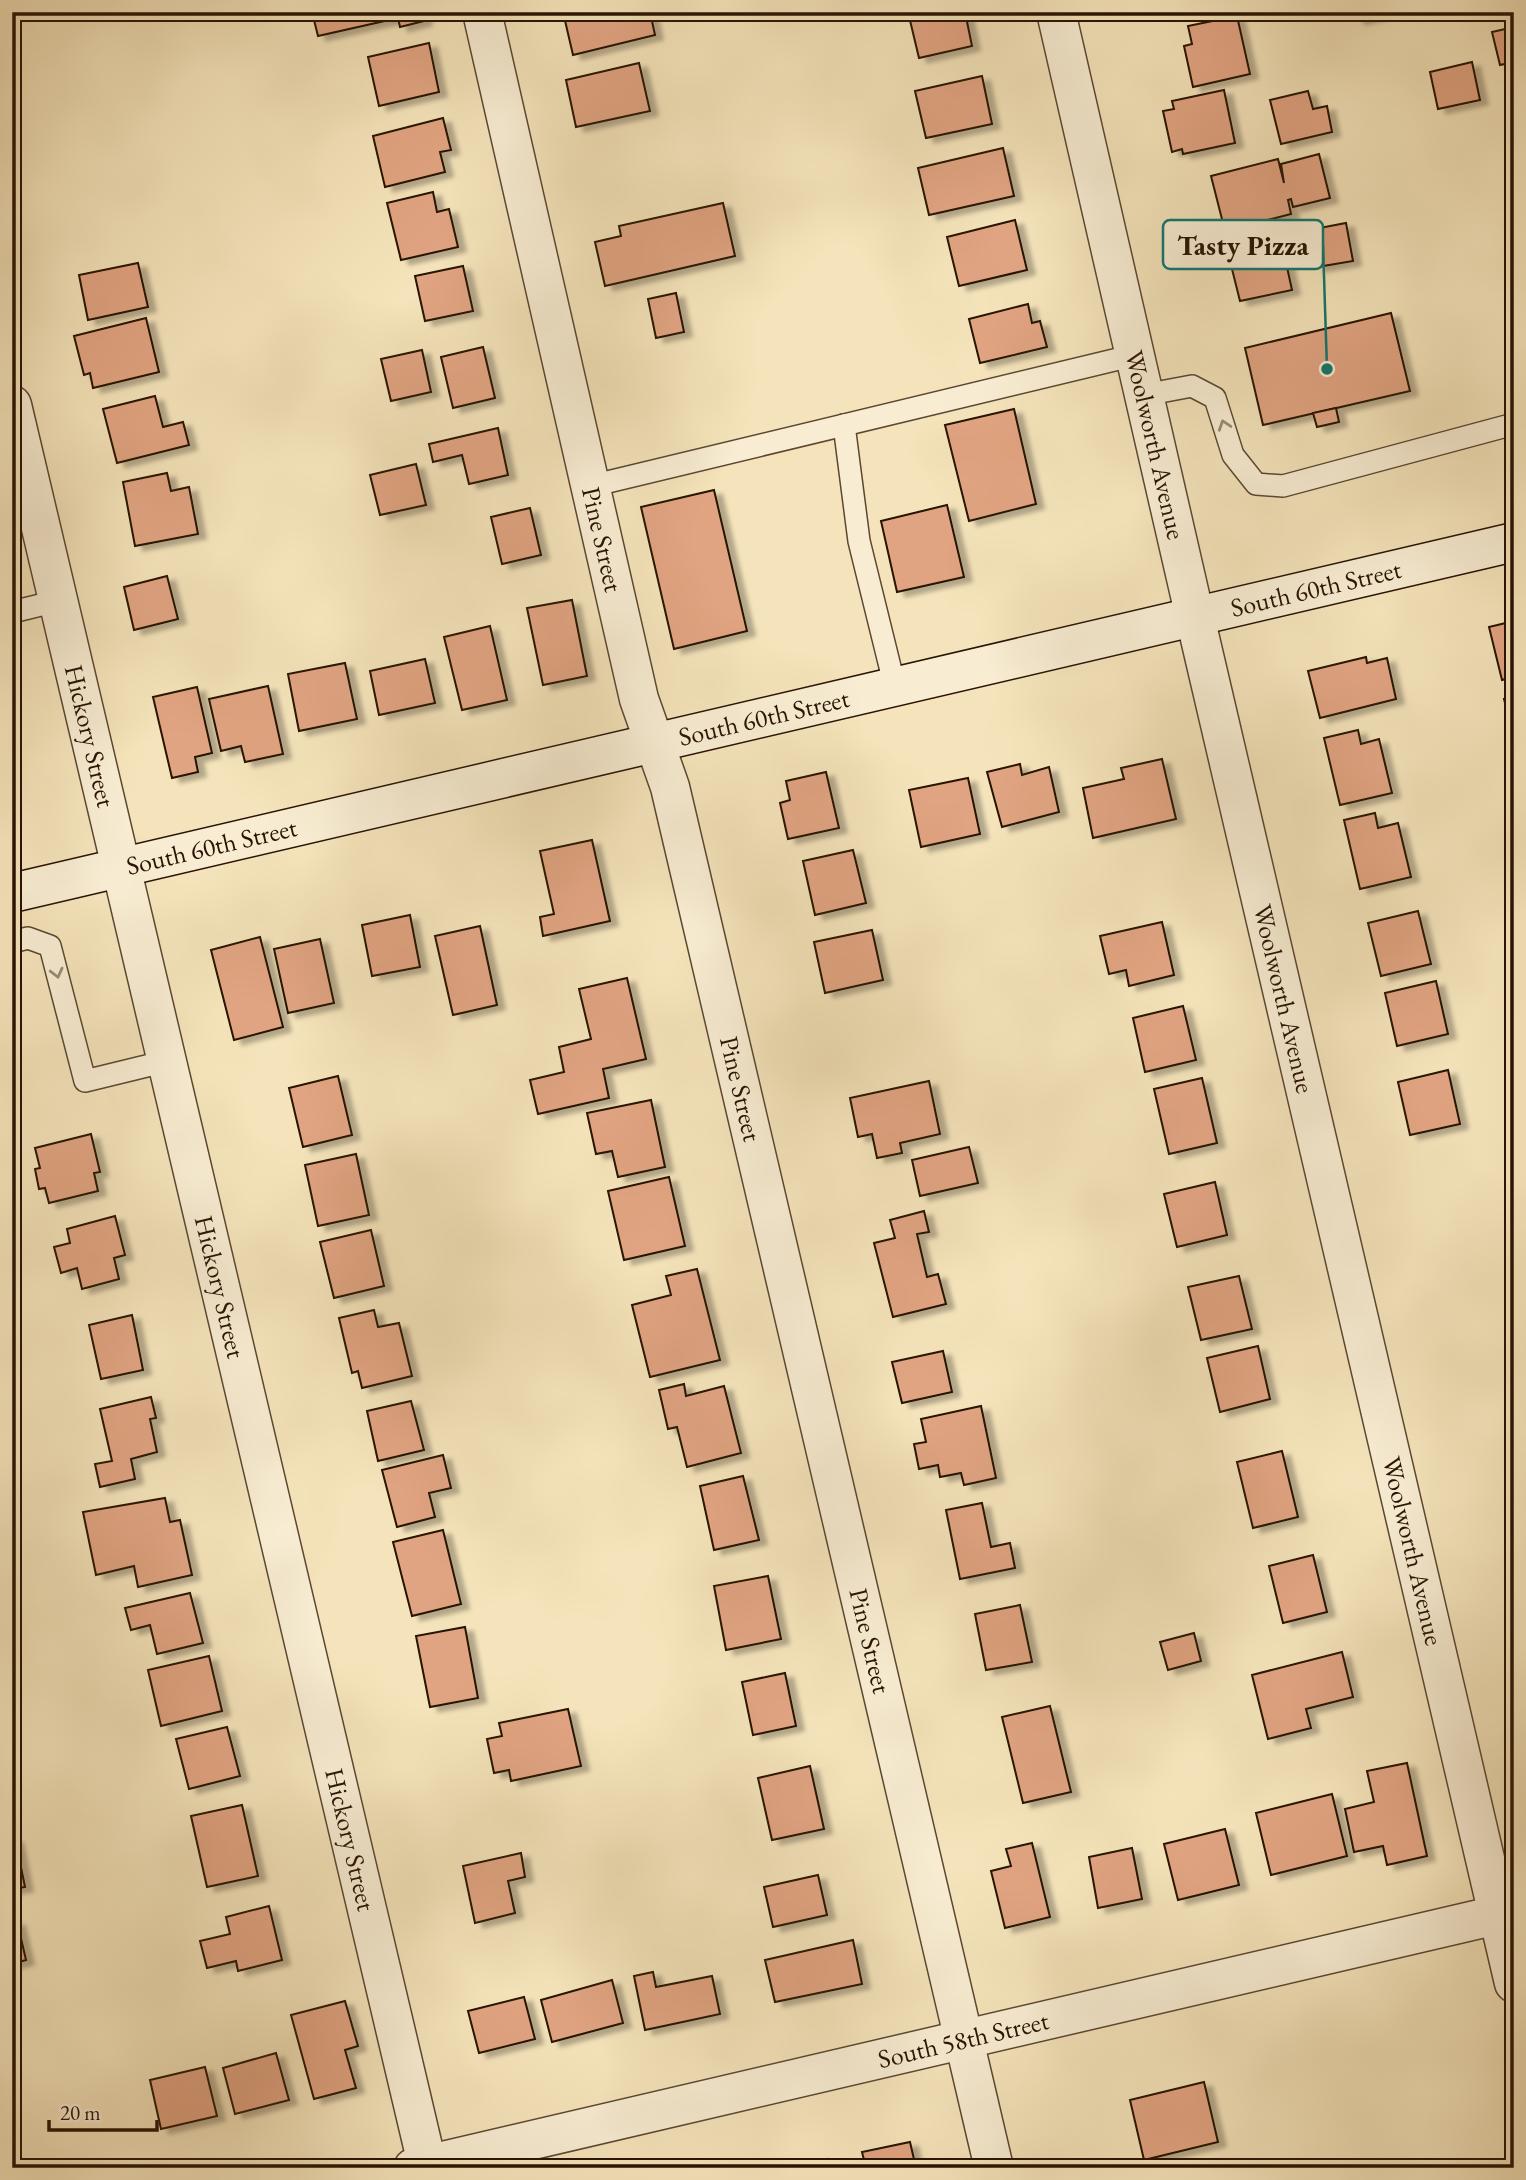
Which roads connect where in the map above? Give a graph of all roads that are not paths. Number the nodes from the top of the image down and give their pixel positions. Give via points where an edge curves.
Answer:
1 (482, 12) edge
2 (1056, 12) edge
3 (1135, 355) junction
4 (1144, 395) junction
5 (12, 405) edge
6 (844, 425) junction
7 (1514, 425) edge
8 (591, 486) junction
9 (1514, 542) edge
10 (57, 601) junction
11 (12, 612) edge
12 (1195, 617) junction
13 (895, 687) junction
14 (654, 743) junction
15 (121, 867) junction
16 (12, 893) edge
17 (12, 942) edge
18 (167, 1061) junction
19 (1506, 1913) edge
20 (1514, 1983) edge
21 (964, 2039) junction
22 (423, 2167) edge
23 (994, 2168) edge

1 - 8 street, Pine Street
2 - 3 street, Woolworth Avenue
3 - 4 street, Woolworth Avenue
3 - 6 lane
7 -> 4 lane via 1283,486 1256,484 1233,455 1215,398 1192,386
4 - 12 street, Woolworth Avenue
5 - 10 street, Hickory Street
6 - 8 lane
6 - 13 lane via 859,541
8 - 14 street, Pine Street via 639,699
9 - 12 street, South 60th Street
10 - 11 lane
10 - 15 street, Hickory Street
12 - 13 street, South 60th Street
12 - 19 street, Woolworth Avenue
13 - 14 street, South 60th Street
14 - 15 street, South 60th Street
14 - 21 street, Pine Street via 676,814
15 - 16 street, South 60th Street
15 - 18 street, Hickory Street
17 -> 18 lane via 28,938 50,946 85,1081
18 - 22 street, Hickory Street
19 - 20 street, Woolworth Avenue
19 - 21 street, South 58th Street
21 - 22 street, South 58th Street
21 - 23 street, Pine Street

